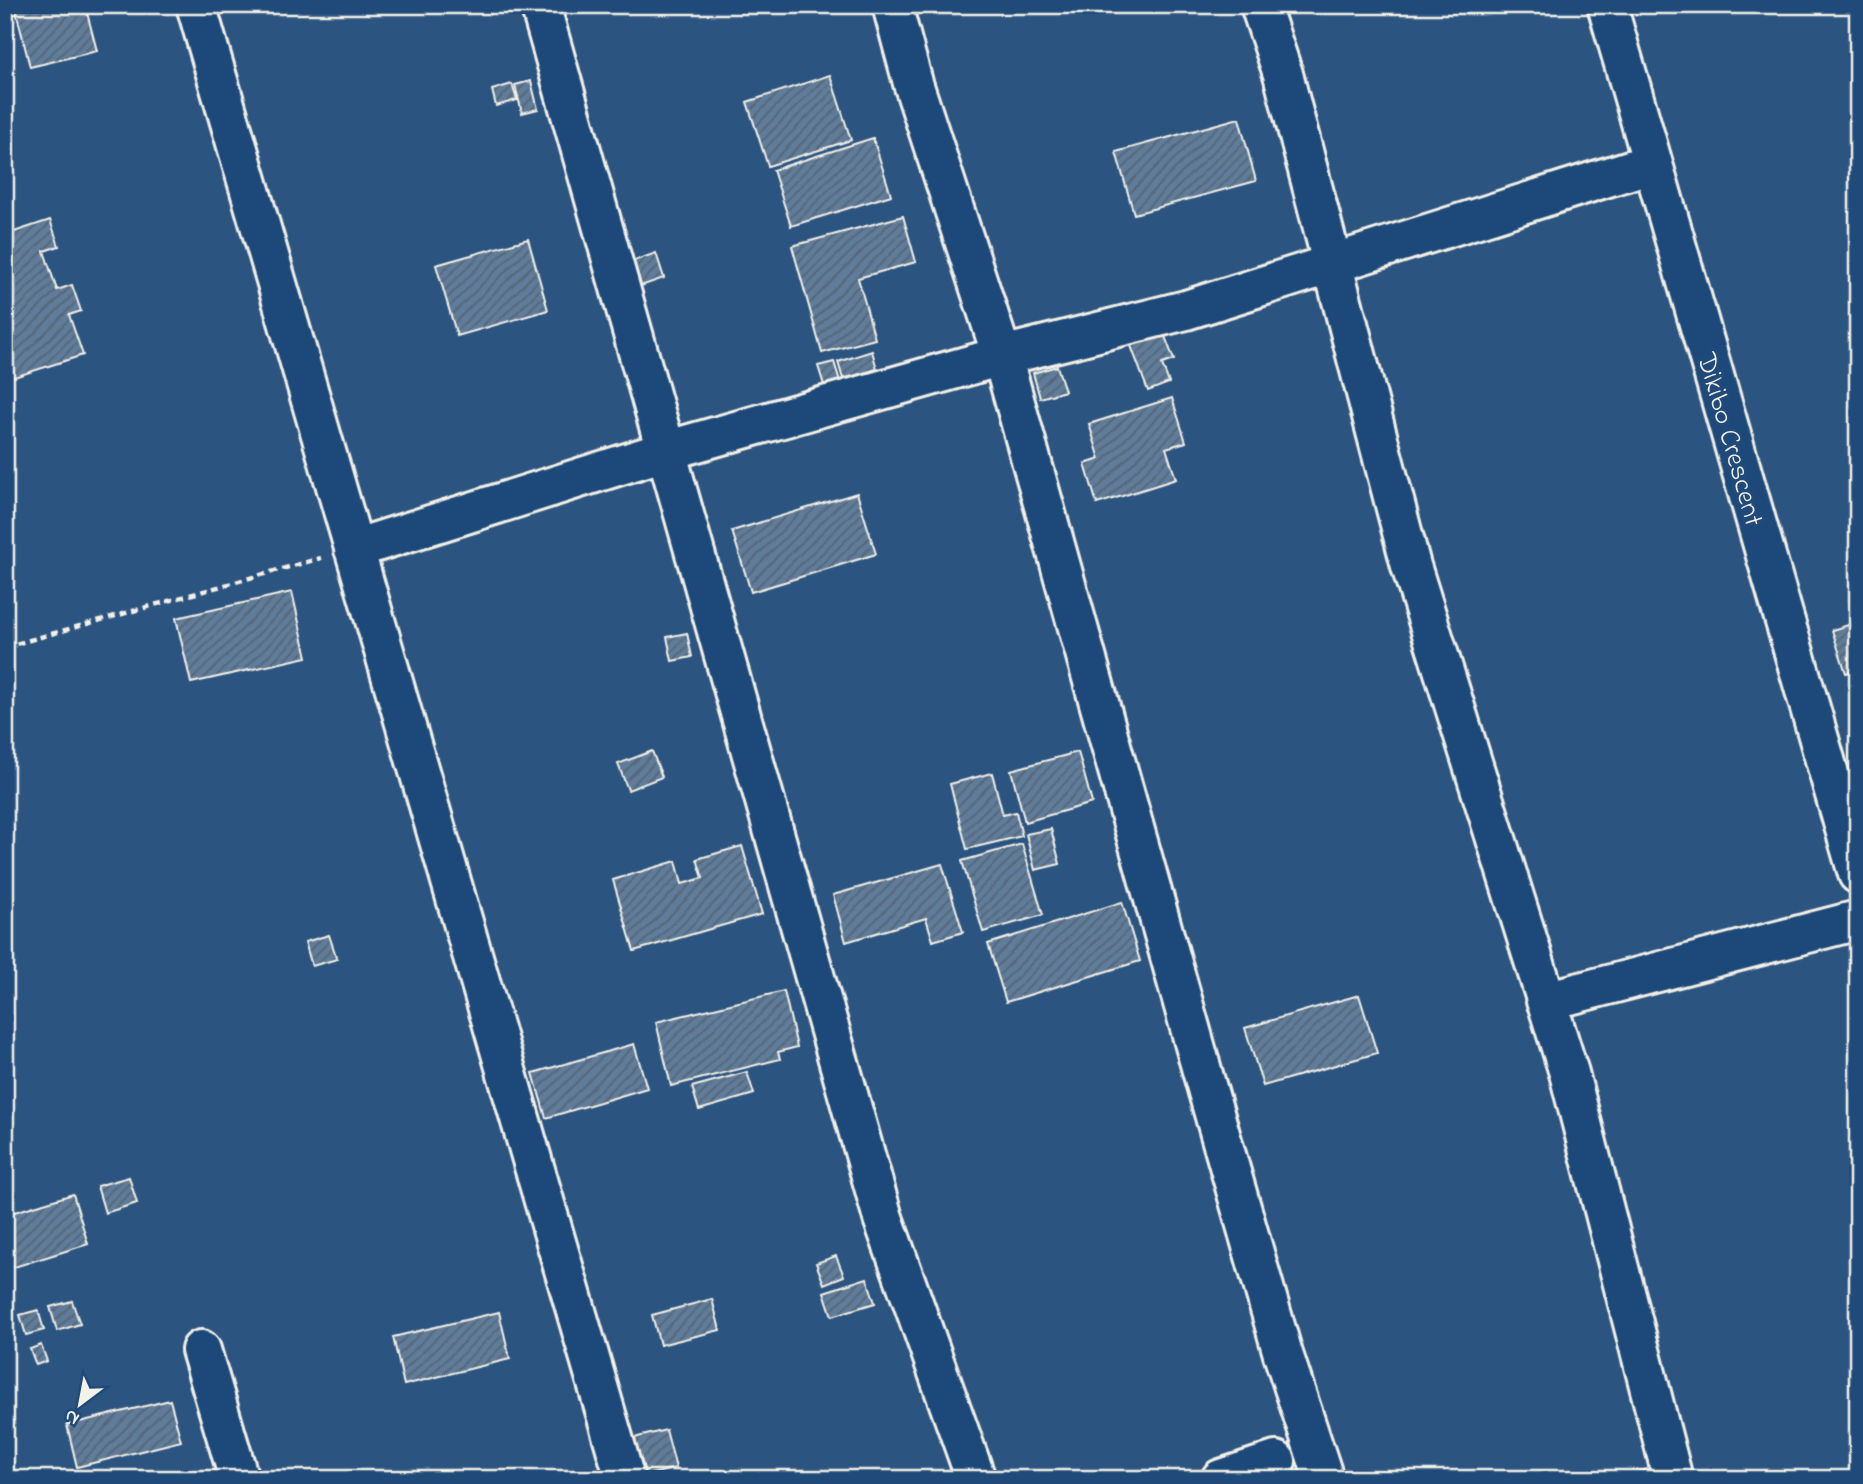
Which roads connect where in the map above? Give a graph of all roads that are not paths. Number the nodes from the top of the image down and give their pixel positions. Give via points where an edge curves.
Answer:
1 (196, 5) edge
2 (540, 5) edge
3 (892, 5) edge
4 (1260, 5) edge
5 (1607, 5) edge
6 (1653, 163) junction
7 (1332, 267) junction
8 (1002, 356) junction
9 (665, 451) junction
10 (354, 549) junction
11 (1858, 874) edge
12 (1858, 920) edge
13 (1546, 1001) junction
14 (201, 1350) dead end
15 (1276, 1461) dead end
16 (239, 1479) edge
17 (625, 1479) edge
18 (976, 1479) edge
19 (1221, 1479) edge
20 (1325, 1479) edge
21 (1673, 1479) edge

1 - 10 street
2 - 9 street
3 - 8 street
4 - 7 street via 1283,74
5 - 6 street, Dikibo Crescent
6 - 7 street
6 - 11 street, Dikibo Crescent
7 - 8 street
7 - 13 street via 1411,566
8 - 9 street
8 - 20 street via 1283,1354
9 - 10 street
9 - 18 street via 884,1218
10 - 17 street
12 - 13 street
13 - 21 street via 1569,1073
14 - 16 street
15 - 19 street

